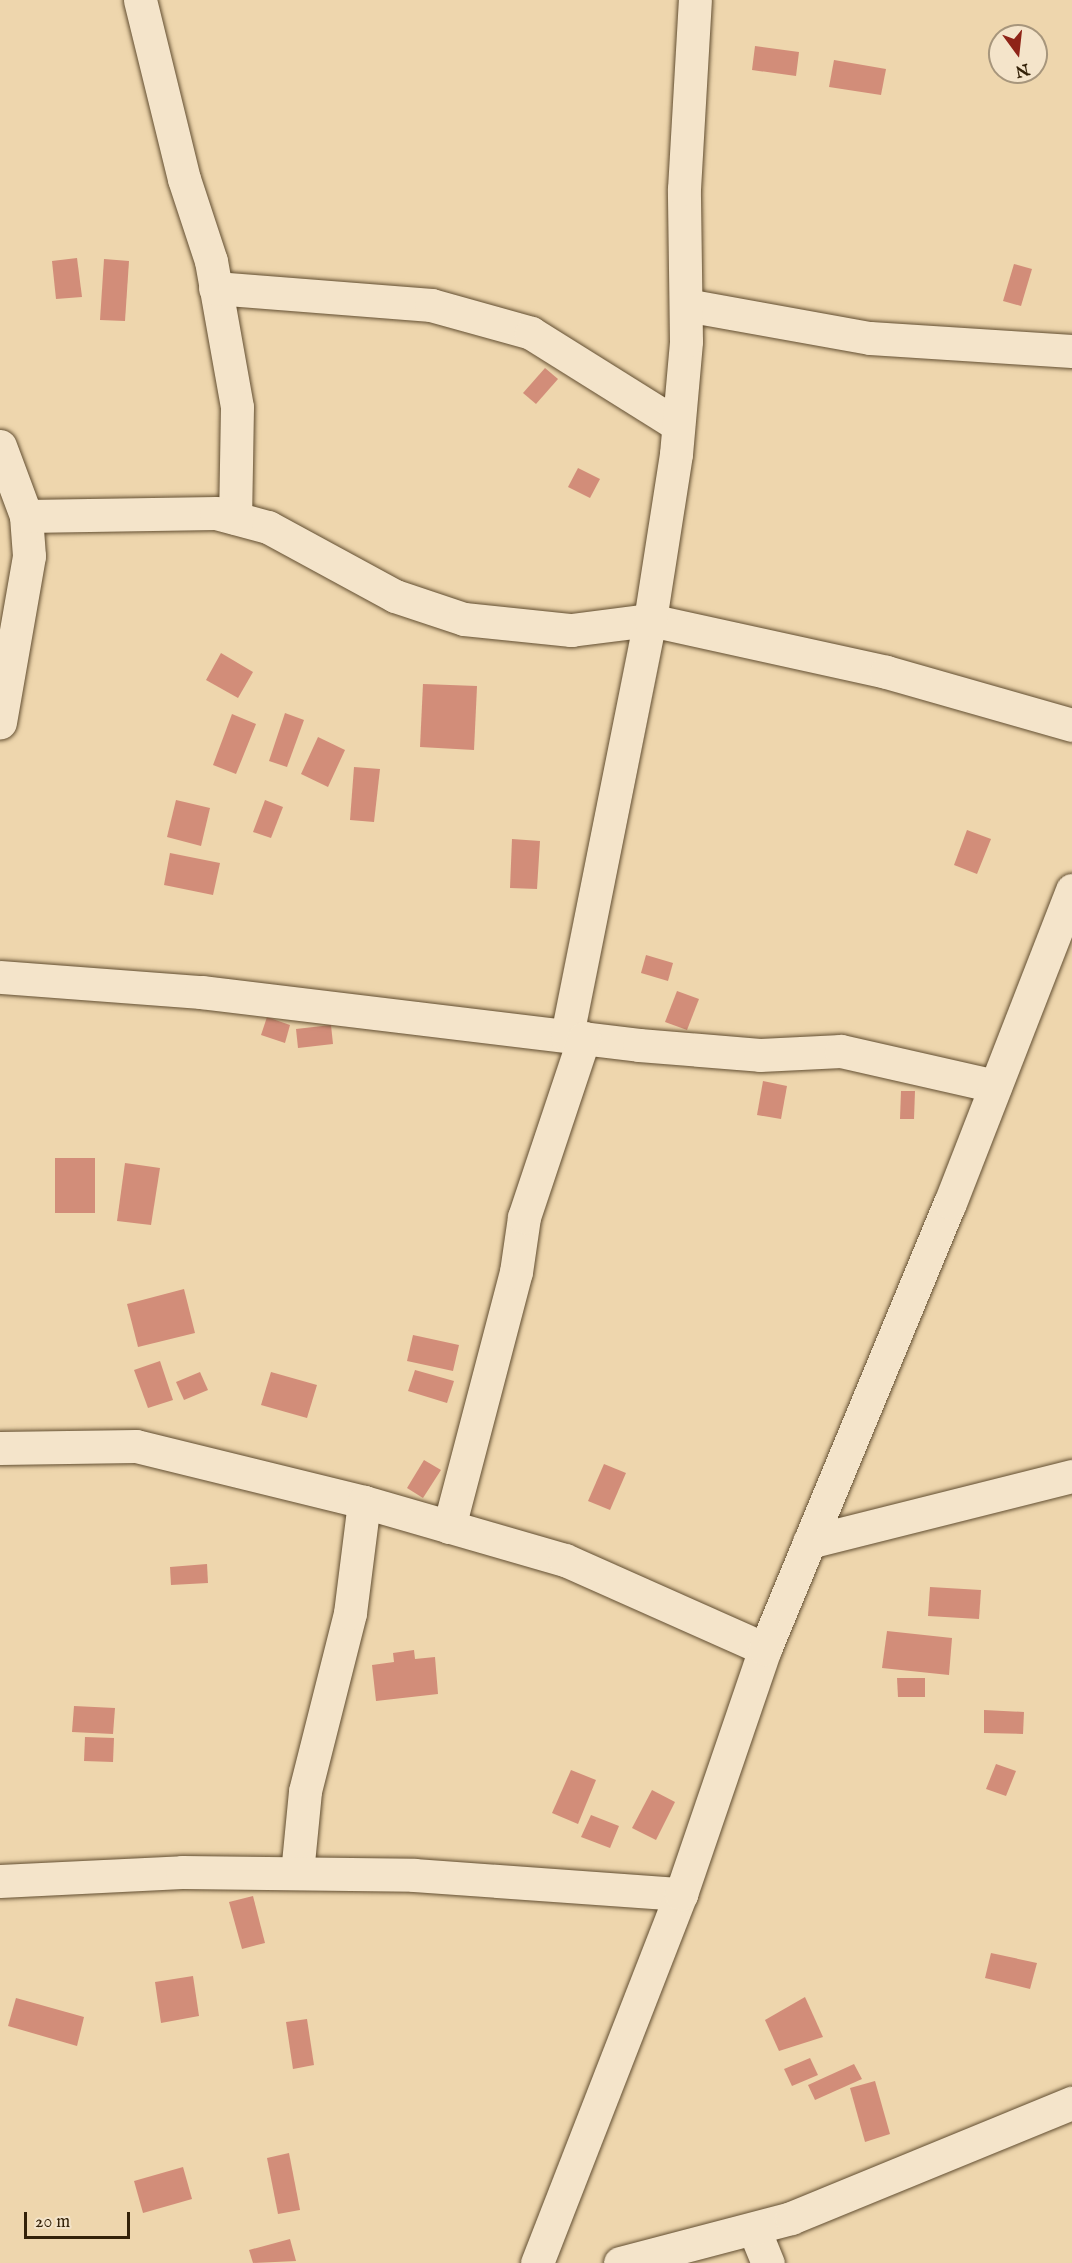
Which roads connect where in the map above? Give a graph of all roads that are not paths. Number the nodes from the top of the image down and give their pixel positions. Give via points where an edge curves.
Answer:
1 (140, 0) edge
2 (694, 0) edge
3 (215, 288) junction
4 (686, 304) junction
5 (1072, 351) edge
6 (678, 425) junction
7 (0, 446) edge
8 (26, 516) junction
9 (235, 518) junction
10 (650, 620) junction
11 (0, 722) edge
12 (1072, 725) edge
13 (1072, 890) edge
14 (0, 977) edge
15 (576, 1036) junction
16 (996, 1086) junction
17 (0, 1448) edge
18 (1072, 1476) edge
19 (364, 1502) junction
20 (449, 1527) junction
21 (808, 1542) junction
22 (765, 1648) junction
23 (297, 1873) junction
24 (0, 1881) edge
25 (681, 1894) junction
26 (1072, 2103) edge
27 (754, 2229) junction
28 (537, 2263) edge
29 (620, 2263) edge
30 (768, 2263) edge

1 - 3 street
2 - 4 street via 684,189
3 - 6 street via 431,305 531,333
3 - 9 street via 237,407
4 - 5 street via 870,338
4 - 6 street
6 - 10 street
7 - 8 street
8 - 9 street via 148,510
8 - 11 street via 27,589
9 - 10 street via 268,527 396,596 464,619 571,630
10 - 12 street via 886,672
10 - 15 street
13 - 16 street
14 - 15 street via 201,992
15 - 16 street via 760,1055 841,1051
15 - 20 street via 524,1217 516,1272
16 - 21 street
17 - 19 street via 136,1446
18 - 21 street
19 - 20 street
19 - 23 street via 350,1613 305,1791
20 - 22 street via 566,1560
21 - 22 street
22 - 25 street
23 - 24 street
23 - 25 street via 414,1875
25 - 28 street
26 - 27 street
27 - 29 street
27 - 30 street

